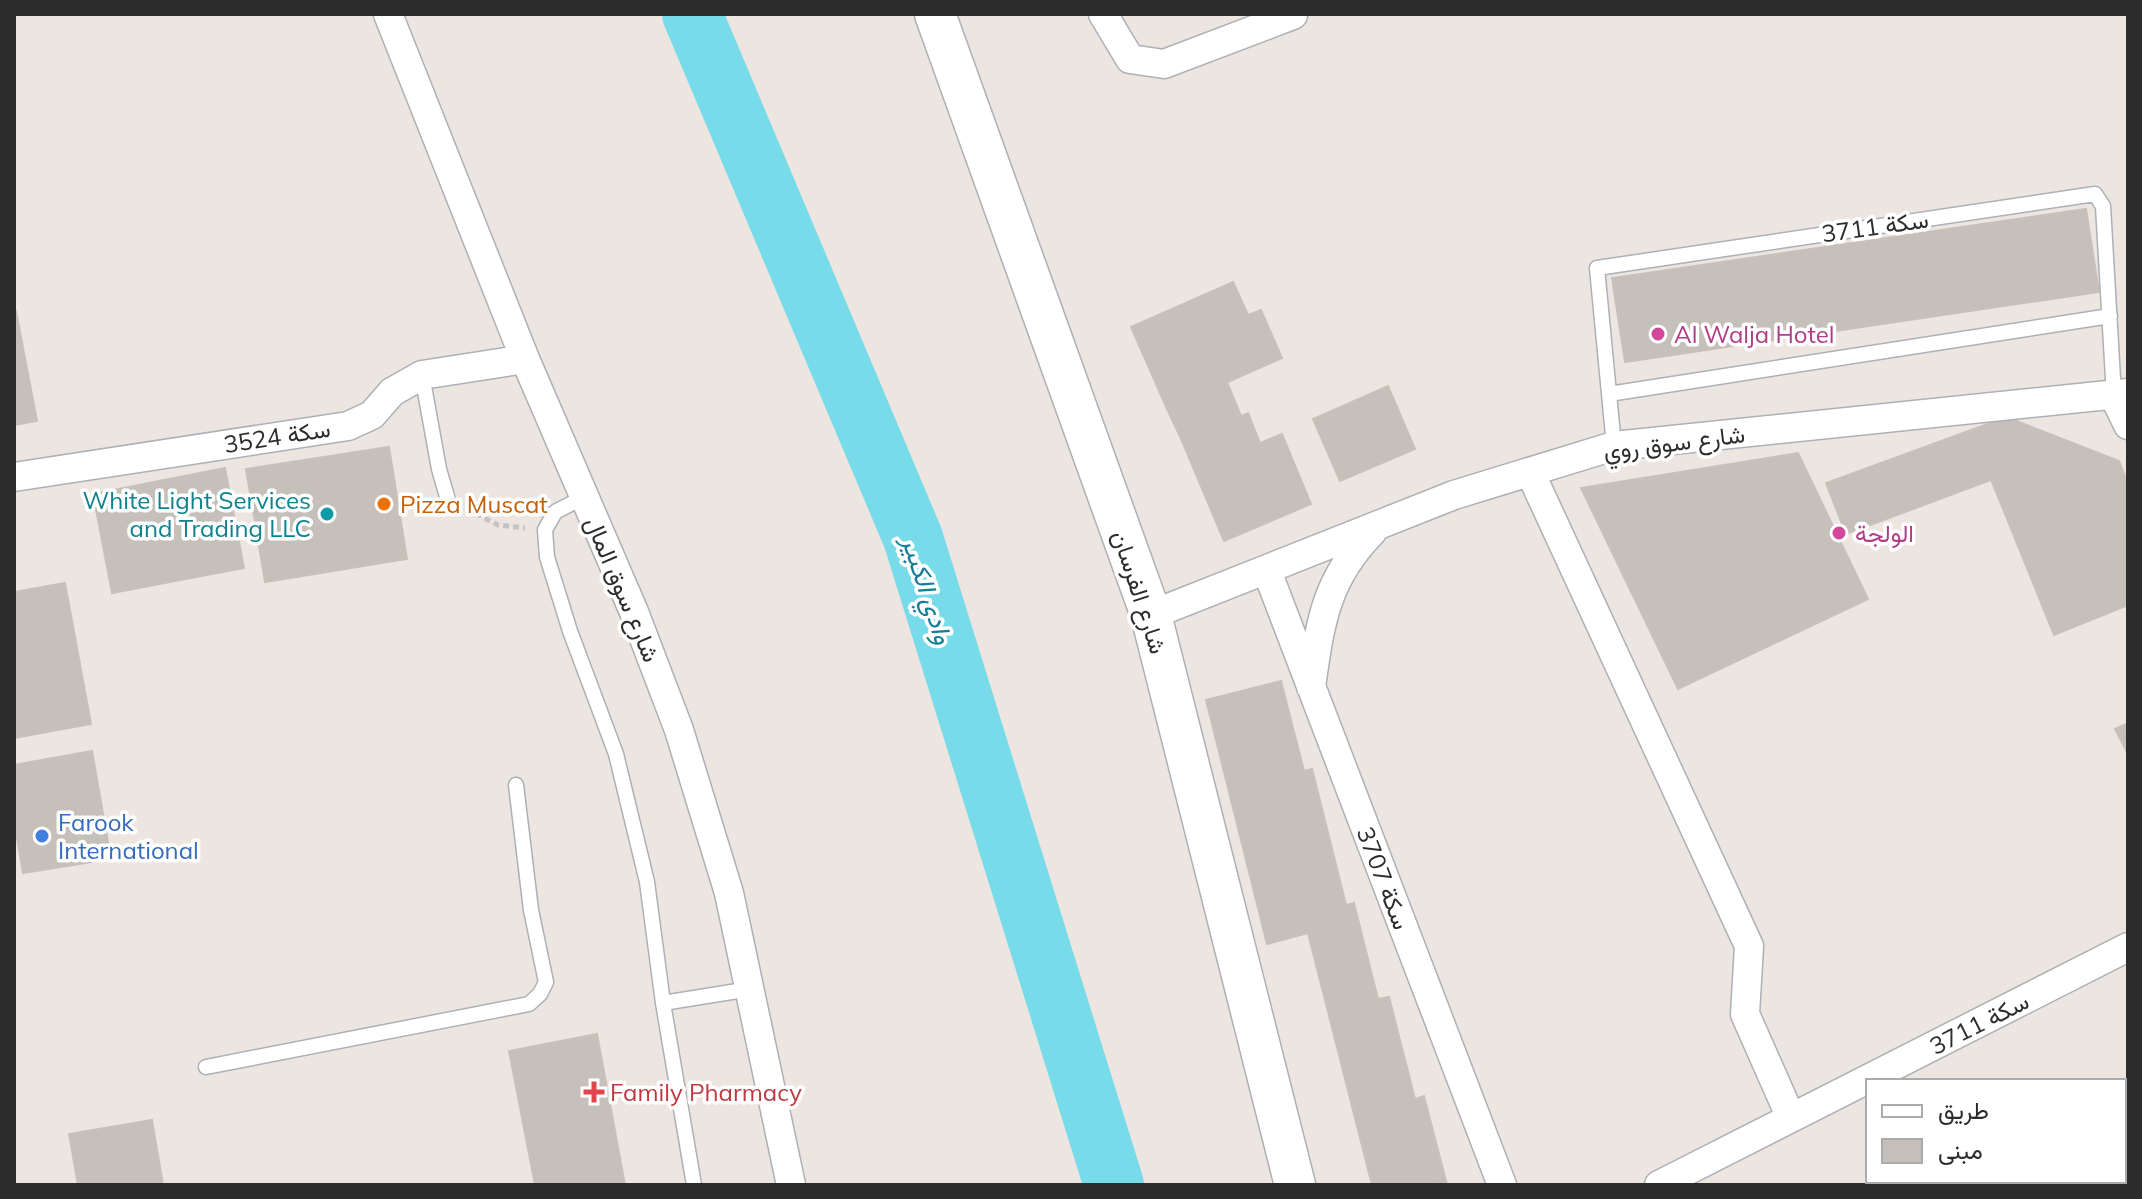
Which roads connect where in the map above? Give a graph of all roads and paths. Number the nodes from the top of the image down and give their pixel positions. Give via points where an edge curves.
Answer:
1 (388, 14) edge
2 (935, 14) edge
3 (1103, 14) edge
4 (1293, 15) edge
5 (2110, 316) junction
6 (525, 359) junction
7 (422, 375) junction
8 (1609, 394) junction
9 (2121, 395) edge
10 (2128, 425) edge
11 (1614, 446) junction
12 (1530, 472) junction
13 (14, 477) edge
14 (584, 497) junction
15 (448, 500) joint
16 (1378, 525) junction
17 (545, 530) junction
18 (1267, 571) junction
19 (1151, 615) junction
20 (1311, 688) junction
21 (516, 785) dead end
22 (2128, 947) edge
23 (750, 989) junction
24 (663, 1003) junction
25 (206, 1067) dead end
26 (1868, 1079) edge
27 (1866, 1080) edge
28 (1791, 1118) junction
29 (694, 1185) edge
30 (791, 1185) edge
31 (1295, 1185) edge
32 (1502, 1185) edge
33 (1659, 1185) edge

1 - 6 street, شارع سوق المال
2 - 19 street, شارع الفرسان
3 - 4 street via 1130,59 1164,64
5 - 8 lane
5 - 8 lane, سكة 3711 via 2103,206 2095,194 1597,268
5 - 9 lane, سكة 3711
6 - 7 street, سكة 3524
6 - 14 street, شارع سوق المال
7 - 13 street, سكة 3524 via 392,392 372,415 348,426
7 - 15 lane
8 - 11 lane, سكة 3711
9 - 10 street, سكة 3711
9 - 11 street, شارع سوق روي
11 - 12 street, شارع سوق روي
12 - 16 street, شارع سوق روي
12 - 28 street via 1749,946 1745,1014
14 - 17 lane via 555,512
14 - 23 street, شارع سوق المال via 679,730 729,893
15 - 17 path via 498,525
16 - 18 street, شارع سوق روي
16 - 20 street via 1338,575 1320,627
17 - 24 lane via 553,582 616,754 647,882
18 - 19 street, شارع سوق روي
18 - 20 street, سكة 3707
19 - 31 street, شارع الفرسان
20 - 32 street, سكة 3707
21 - 25 lane via 546,982 540,994 529,1004
22 - 26 street, سكة 3711
23 - 24 lane
23 - 30 street, شارع سوق المال
24 - 29 lane
27 - 28 street, سكة 3711
28 - 33 street, سكة 3711

